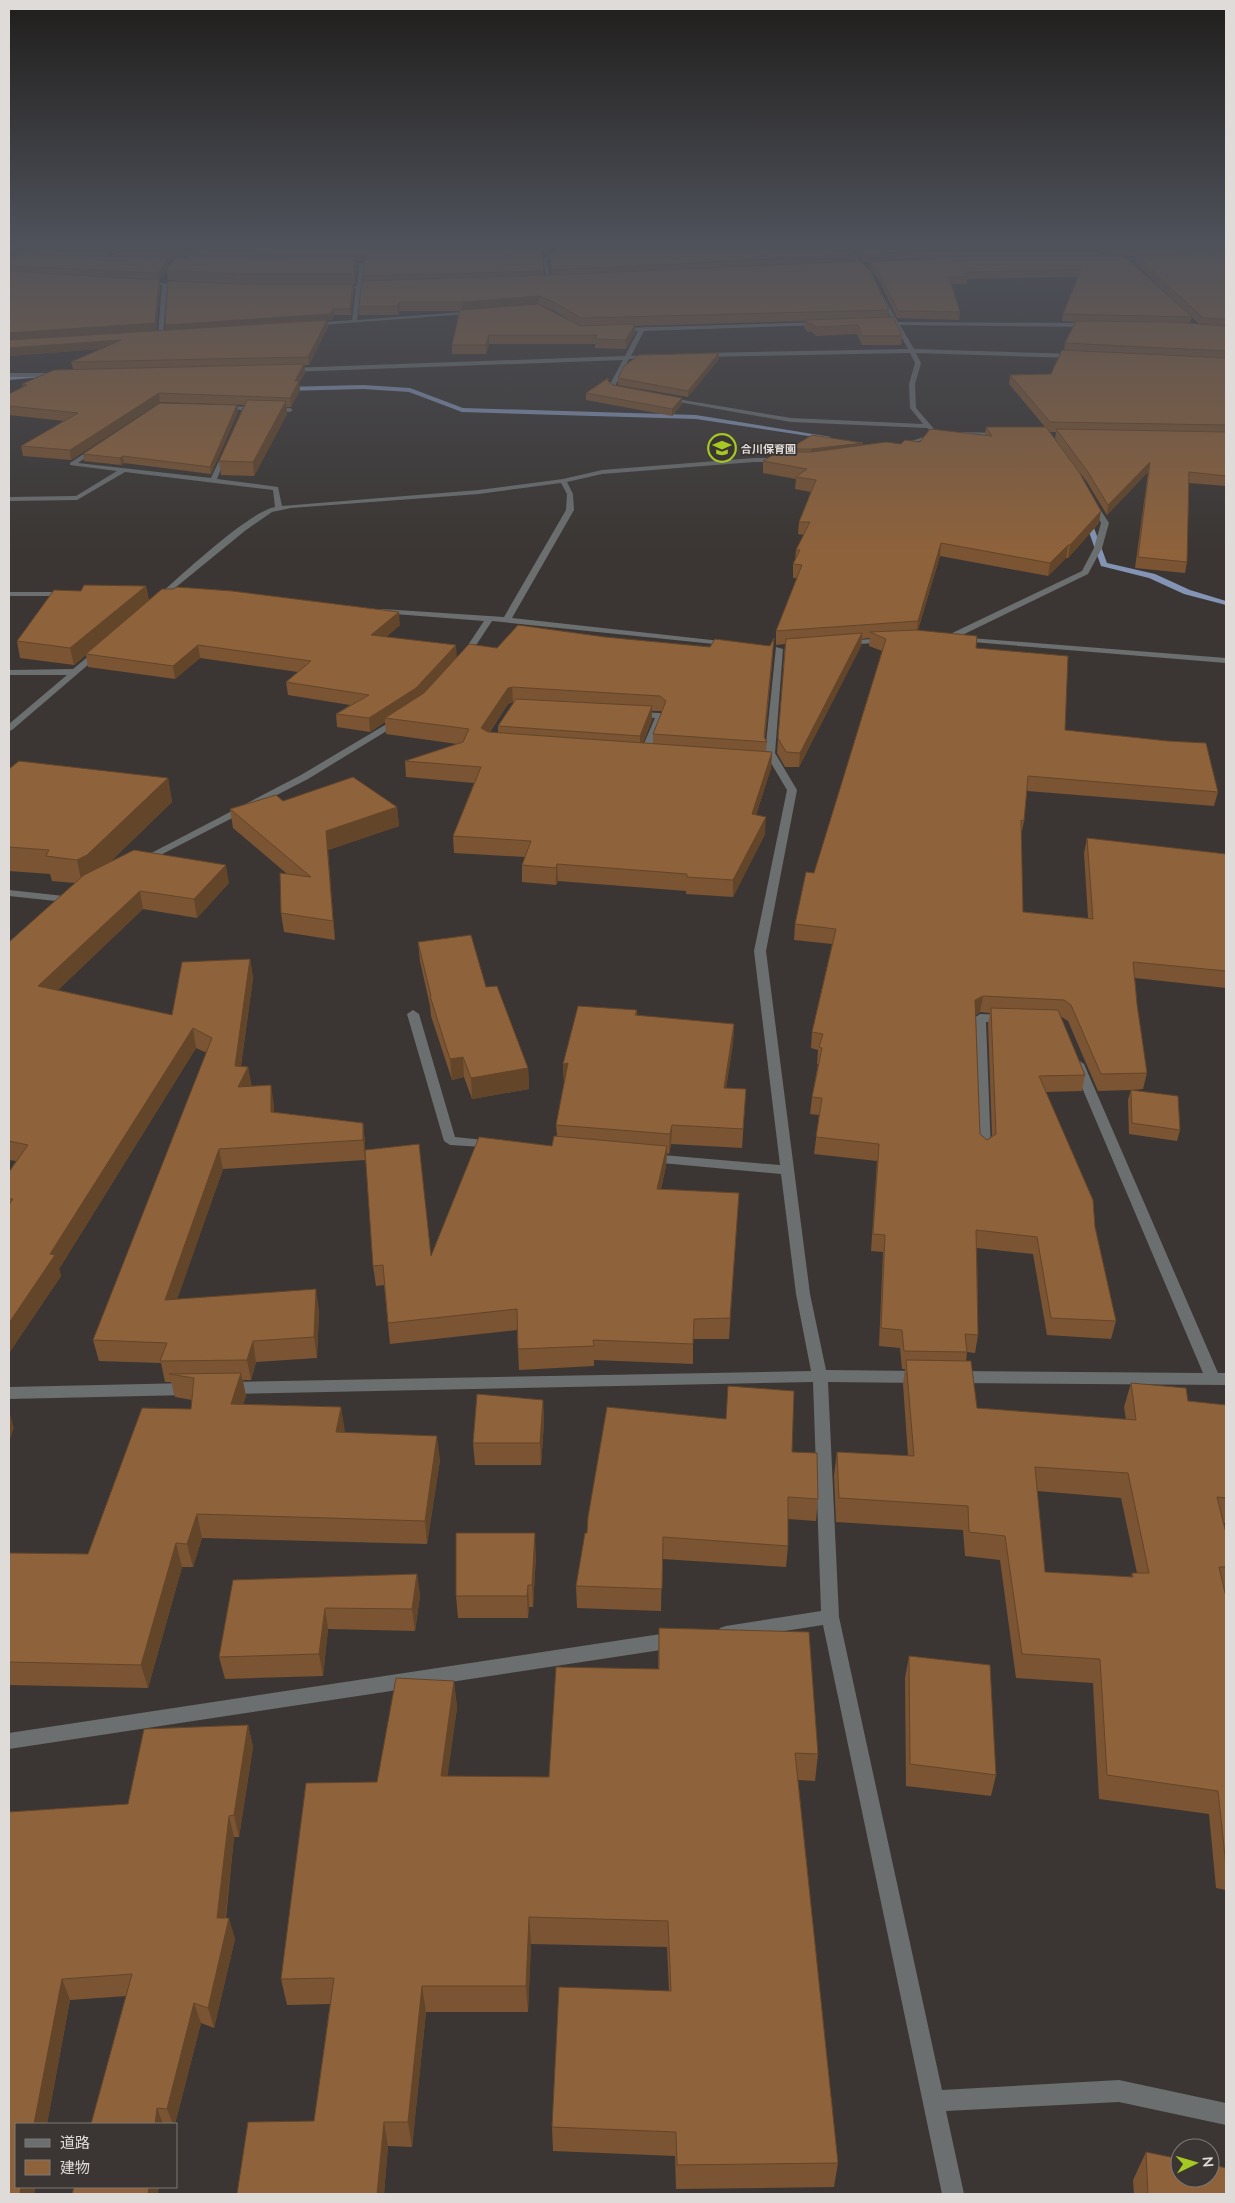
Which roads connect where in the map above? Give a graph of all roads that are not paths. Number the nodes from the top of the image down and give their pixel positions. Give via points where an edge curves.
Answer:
1 (634, 345) edge
2 (910, 345) edge
3 (912, 350) junction
4 (695, 356) edge
5 (1085, 356) edge
6 (656, 357) edge
7 (627, 358) junction
8 (281, 370) edge
9 (66, 375) edge
10 (9, 376) edge
11 (638, 394) edge
12 (656, 397) edge
13 (216, 407) edge
14 (245, 408) junction
15 (290, 410) edge
16 (241, 417) edge
17 (928, 426) junction
18 (936, 434) junction
19 (945, 434) edge
20 (954, 434) edge
21 (1010, 435) edge
22 (104, 443) edge
23 (229, 445) edge
24 (894, 447) edge
25 (792, 460) edge
26 (124, 470) junction
27 (213, 481) junction
28 (563, 481) junction
29 (1090, 497) edge
30 (9, 499) edge
31 (279, 508) junction
32 (9, 594) edge
33 (77, 594) edge
34 (156, 594) edge
35 (166, 594) junction
36 (176, 594) edge
37 (151, 607) edge
38 (372, 610) edge
39 (490, 620) junction
40 (508, 620) junction
41 (948, 638) junction
42 (939, 639) edge
43 (890, 640) edge
44 (834, 644) edge
45 (740, 645) edge
46 (105, 646) edge
47 (779, 648) edge
48 (1226, 661) edge
49 (458, 664) edge
50 (9, 672) edge
51 (75, 672) junction
52 (406, 714) edge
53 (630, 714) edge
54 (9, 728) edge
55 (658, 755) edge
56 (127, 868) edge
57 (83, 890) edge
58 (9, 893) edge
59 (413, 1014) dead end
60 (1020, 1020) edge
61 (1072, 1049) edge
62 (510, 1146) edge
63 (985, 1151) edge
64 (639, 1157) edge
65 (788, 1170) junction
66 (820, 1376) junction
67 (1219, 1379) edge
68 (9, 1393) edge
69 (830, 1617) junction
70 (712, 1635) edge
71 (693, 1638) edge
72 (9, 1741) edge
73 (933, 2101) junction
74 (1226, 2114) edge
75 (953, 2194) edge

1 - 7 street
2 - 3 street
3 - 4 street
3 - 5 street
3 - 17 street via 918,363 912,384 913,408
6 - 7 street
7 - 8 street
7 - 11 street via 612,386 615,390
9 - 10 street
12 - 17 street via 791,420
13 - 14 street
14 - 15 street
14 - 16 street
17 - 18 street
18 - 19 street
18 - 24 street
20 - 21 street
22 - 26 street via 72,464
23 - 27 street
25 - 28 street via 602,472
26 - 27 street
26 - 30 street via 77,498
27 - 31 street via 276,488
28 - 31 street via 479,492
28 - 40 street via 570,494 570,510
29 - 41 street via 1105,523 1098,548 1085,572
31 - 35 street via 270,510 244,528
32 - 33 street
34 - 35 street
35 - 36 street
35 - 37 street
38 - 39 street
39 - 40 street
39 - 49 street
40 - 45 street
41 - 42 street
41 - 48 street
43 - 44 street
46 - 51 street
47 - 65 street via 770,753 772,763 792,790 760,951
50 - 51 street
51 - 54 street
52 - 56 street via 286,787
53 - 55 street via 660,716 639,755
57 - 58 street via 65,899
59 - 62 street via 450,1141
60 - 63 street via 980,1018
61 - 67 street
64 - 65 street
65 - 66 street via 803,1294
66 - 67 street
66 - 68 street
66 - 69 street
69 - 70 street
69 - 73 street
71 - 72 street
73 - 74 street via 1119,2091
73 - 75 street

